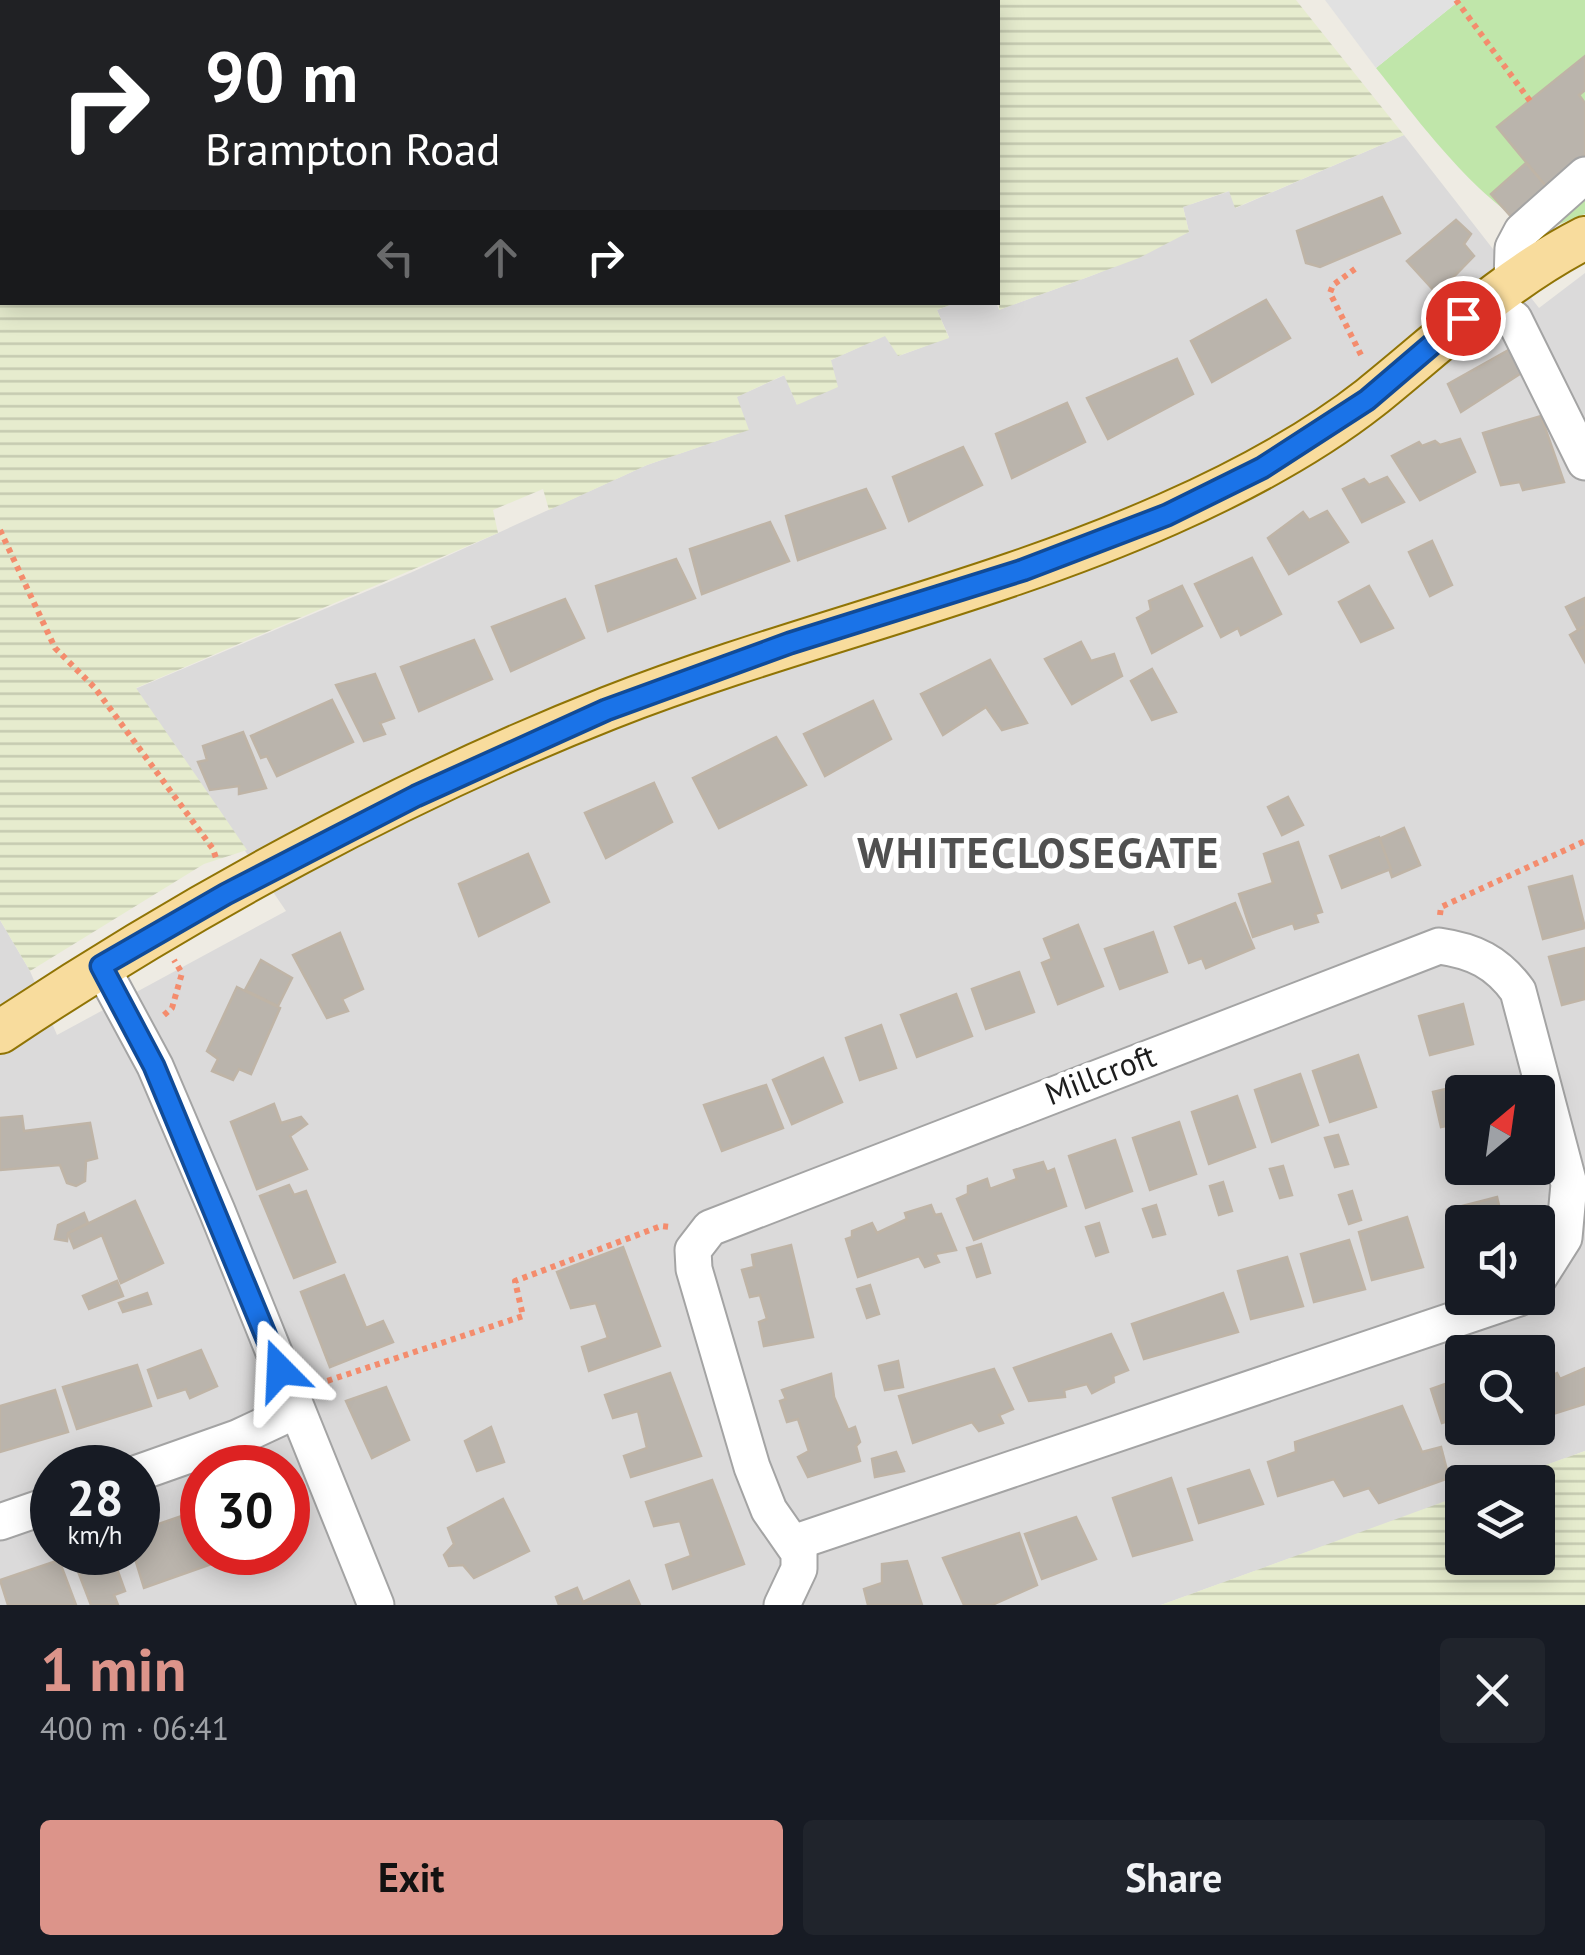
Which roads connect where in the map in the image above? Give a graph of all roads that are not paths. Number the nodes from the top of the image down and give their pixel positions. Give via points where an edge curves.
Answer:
1 (1585, 174) edge
2 (1585, 238) edge
3 (1499, 290) junction
4 (1585, 462) edge
5 (101, 966) junction
6 (0, 1032) edge
7 (1555, 1252) edge
8 (1469, 1315) edge
9 (292, 1402) junction
10 (160, 1466) edge
11 (30, 1512) edge
12 (0, 1522) edge
13 (796, 1542) junction
14 (376, 1605) edge
15 (782, 1605) edge

1 - 3 street via 1522,232
2 - 3 main road
3 - 4 street
3 - 5 main road via 1367,400 1262,468 1167,515 606,710 416,796
5 - 6 main road
5 - 9 street via 218,1211
7 - 13 street, Millcroft via 1564,1238 1569,1184 1518,991 1481,956 1439,946 881,1159 700,1236 694,1250 752,1467 769,1510
8 - 13 street
9 - 10 street via 237,1438
9 - 14 street
11 - 12 street
13 - 15 street via 800,1569

